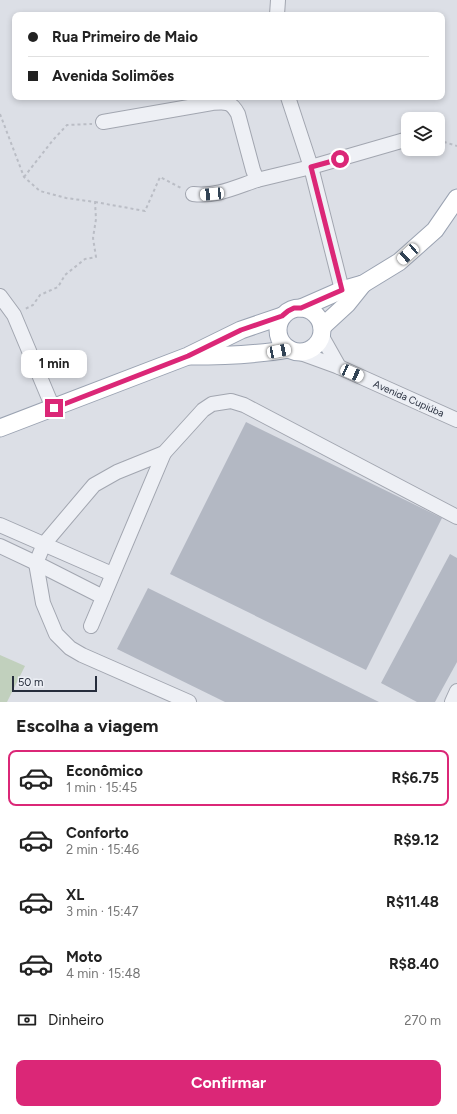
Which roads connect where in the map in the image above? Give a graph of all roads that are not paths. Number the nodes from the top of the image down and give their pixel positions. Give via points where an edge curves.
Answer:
1 (278, 0) edge
2 (277, 12) edge
3 (289, 100) edge
4 (103, 122) road end
5 (401, 141) edge
6 (311, 167) junction
7 (258, 180) junction
8 (193, 194) road end
9 (457, 198) edge
10 (363, 284) junction
11 (342, 290) junction
12 (0, 296) edge
13 (301, 308) junction
14 (282, 316) junction
15 (322, 331) junction
16 (292, 350) junction
17 (188, 356) junction
18 (339, 367) junction
19 (54, 408) junction
20 (457, 420) edge
21 (0, 428) edge
22 (164, 453) junction
23 (457, 517) edge
24 (0, 525) edge
25 (44, 544) junction
26 (0, 546) edge
27 (36, 562) junction
28 (112, 574) junction
29 (103, 596) junction
30 (91, 626) dead end
31 (457, 691) edge
32 (189, 702) edge
33 (452, 702) edge

1 - 2 street
3 - 6 street
4 - 7 street via 212,103 228,103 238,114
5 - 6 street
6 - 7 street
6 - 11 street
7 - 8 street via 223,192
9 - 10 main road via 435,230 399,262
10 - 11 main road
10 - 15 main road
11 - 13 main road
12 - 19 street via 14,315
13 - 14 main road via 294,308
13 - 15 main road via 311,311 319,318
14 - 16 main road via 278,334 282,342
14 - 17 main road via 241,330
15 - 16 main road via 318,342 312,348 304,351
15 - 18 street
16 - 17 main road via 238,356
16 - 18 street, Avenida Cupiúba
17 - 19 main road
18 - 20 street, Avenida Cupiúba
19 - 21 main road
22 - 23 street via 203,410 212,404 231,401 244,405
22 - 25 street via 117,472 94,485
22 - 28 street
24 - 25 street
25 - 27 street
25 - 28 street
26 - 27 street
27 - 29 street
27 - 32 street via 43,603 49,620 56,634 70,648
28 - 29 street
29 - 30 street
31 - 33 street

